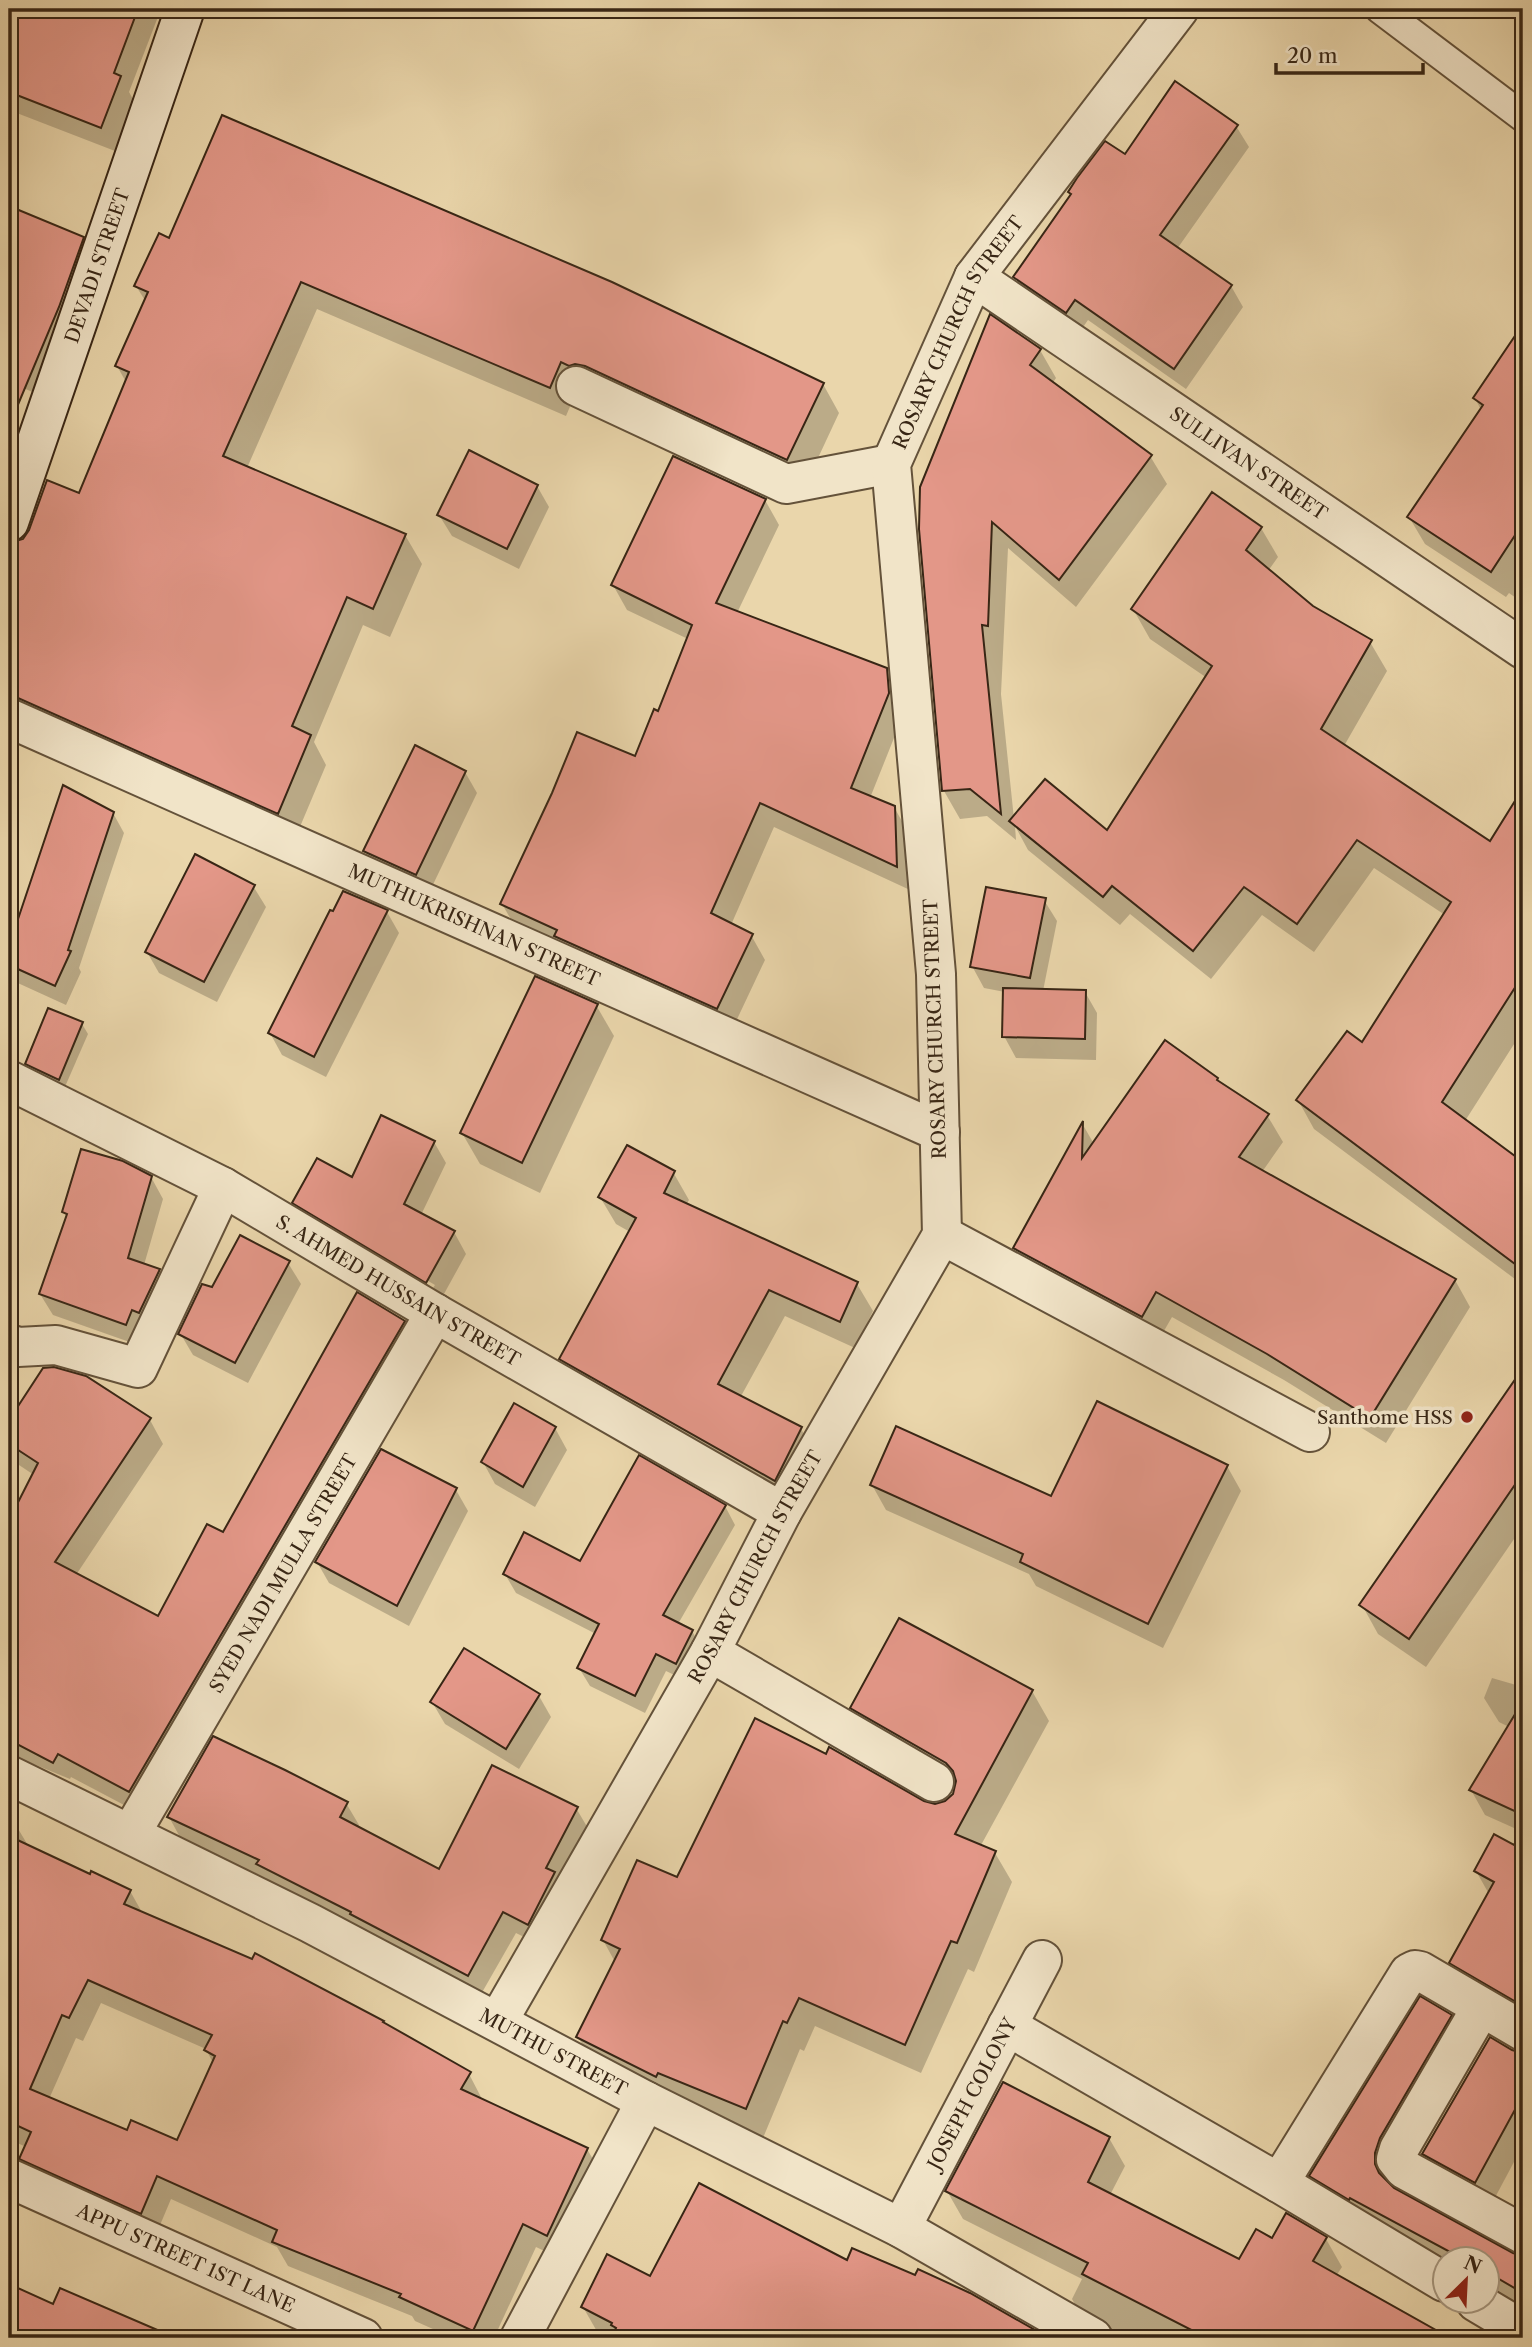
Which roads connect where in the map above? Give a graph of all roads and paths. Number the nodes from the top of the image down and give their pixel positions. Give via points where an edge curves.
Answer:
1 (185, 9) edge
2 (1180, 9) edge
3 (1380, 9) edge
4 (1523, 117) edge
5 (974, 277) junction
6 (576, 386) dead end
7 (891, 464) junction
8 (9, 522) edge
9 (1523, 649) edge
10 (9, 718) edge
11 (9, 1080) edge
12 (940, 1132) junction
13 (223, 1187) junction
14 (942, 1236) junction
15 (435, 1313) junction
16 (9, 1344) edge
17 (1310, 1432) dead end
18 (782, 1512) junction
19 (710, 1651) junction
20 (9, 1775) edge
21 (934, 1782) dead end
22 (131, 1833) junction
23 (1042, 1960) dead end
24 (1481, 2008) junction
25 (498, 2021) junction
26 (1007, 2026) junction
27 (1523, 2031) edge
28 (646, 2101) junction
29 (9, 2178) edge
30 (1279, 2183) junction
31 (901, 2228) junction
32 (1523, 2234) edge
33 (1430, 2274) edge
34 (1500, 2316) edge
35 (1523, 2330) edge
36 (363, 2338) edge
37 (520, 2338) edge
38 (1093, 2338) edge

1 - 8 street, DEVADI STREET
2 - 5 street, ROSARY CHURCH STREET
3 - 4 lane
5 - 7 street, ROSARY CHURCH STREET
5 - 9 street, SULLIVAN STREET
6 - 7 street via 786,484
7 - 12 street, ROSARY CHURCH STREET via 936,974
10 - 12 street, MUTHUKRISHNAN STREET
11 - 13 street, S. AHMED HUSSAIN STREET
12 - 14 street, ROSARY CHURCH STREET
13 - 15 street, S. AHMED HUSSAIN STREET
13 - 16 street via 138,1368 56,1345
14 - 17 street
14 - 18 street, ROSARY CHURCH STREET
15 - 18 street, S. AHMED HUSSAIN STREET
15 - 22 street, SYED NADI MULLA STREET
18 - 19 street, ROSARY CHURCH STREET
19 - 21 street
19 - 25 street, ROSARY CHURCH STREET
20 - 22 street, MUTHU STREET
22 - 25 street, MUTHU STREET
23 - 26 street, JOSEPH COLONY
24 - 27 street
24 - 30 street via 1420,1971 1409,1973
24 - 32 street via 1396,2159 1404,2169
25 - 28 street, MUTHU STREET
26 - 30 street
26 - 31 street, JOSEPH COLONY
28 - 31 street, MUTHU STREET
28 - 37 street
29 - 36 street, APPU STREET 1ST LANE
30 - 33 street
31 - 38 street, MUTHU STREET
34 - 35 street

